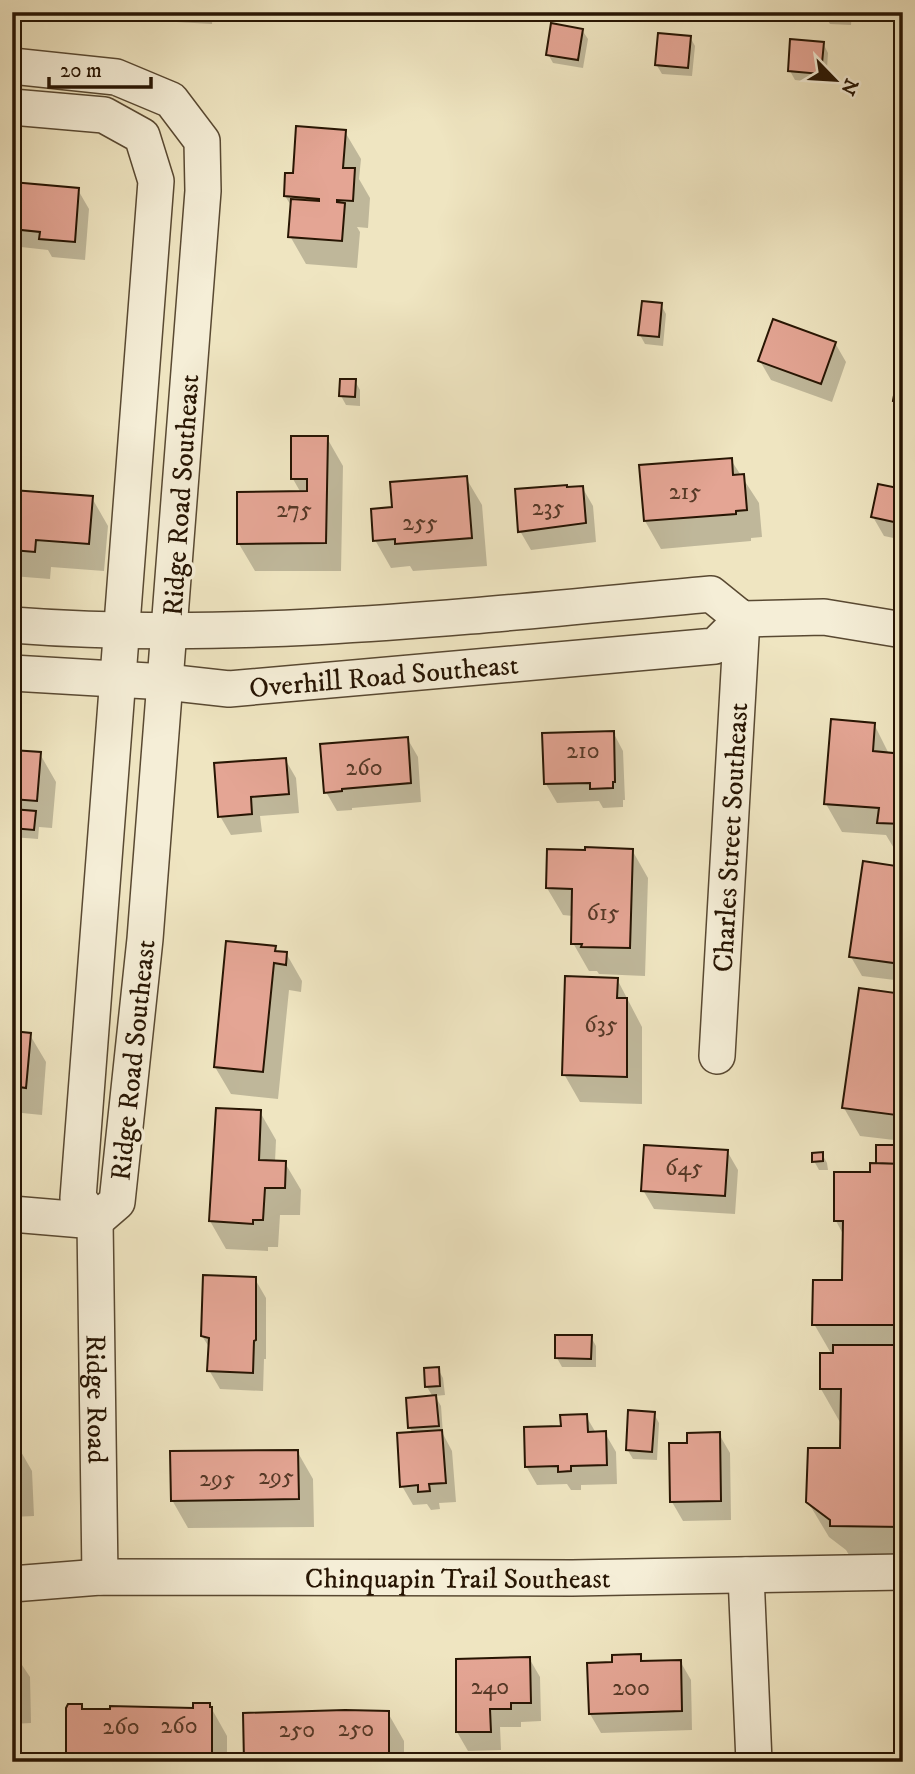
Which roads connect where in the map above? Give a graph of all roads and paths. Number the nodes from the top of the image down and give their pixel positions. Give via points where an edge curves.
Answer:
1 (12, 66) edge
2 (12, 107) edge
3 (742, 619) junction
4 (12, 625) edge
5 (121, 630) junction
6 (169, 630) junction
7 (903, 631) edge
8 (12, 673) edge
9 (118, 681) junction
10 (166, 682) junction
11 (717, 1056) dead end
12 (12, 1214) edge
13 (95, 1221) junction
14 (903, 1572) edge
15 (746, 1575) junction
16 (100, 1577) junction
17 (12, 1584) edge
18 (754, 1762) edge

1 - 6 street, Ridge Road Southeast via 116,77 171,100 202,141 203,191
2 - 5 street, Ridge Road Southeast via 104,115 142,136 156,181
3 - 6 street, Overhill Road Southeast via 711,594 373,624
3 - 7 street via 824,618
3 - 10 street, Overhill Road Southeast via 715,646 229,689
3 - 11 street, Charles Street Southeast
4 - 5 street, Overhill Road Southeast
5 - 6 street, Overhill Road Southeast
5 - 9 street, Ridge Road Southeast
6 - 10 street, Ridge Road Southeast
8 - 9 street, Overhill Road Southeast
9 - 10 street, Overhill Road Southeast
9 - 13 street, Ridge Road Southeast via 78,1198
10 - 13 street, Ridge Road Southeast via 117,1202
12 - 13 street
13 - 16 street, Ridge Road
14 - 15 street, Chinquapin Trail Southeast
15 - 16 street, Chinquapin Trail Southeast
15 - 18 street
16 - 17 street, Chinquapin Trail Southeast

